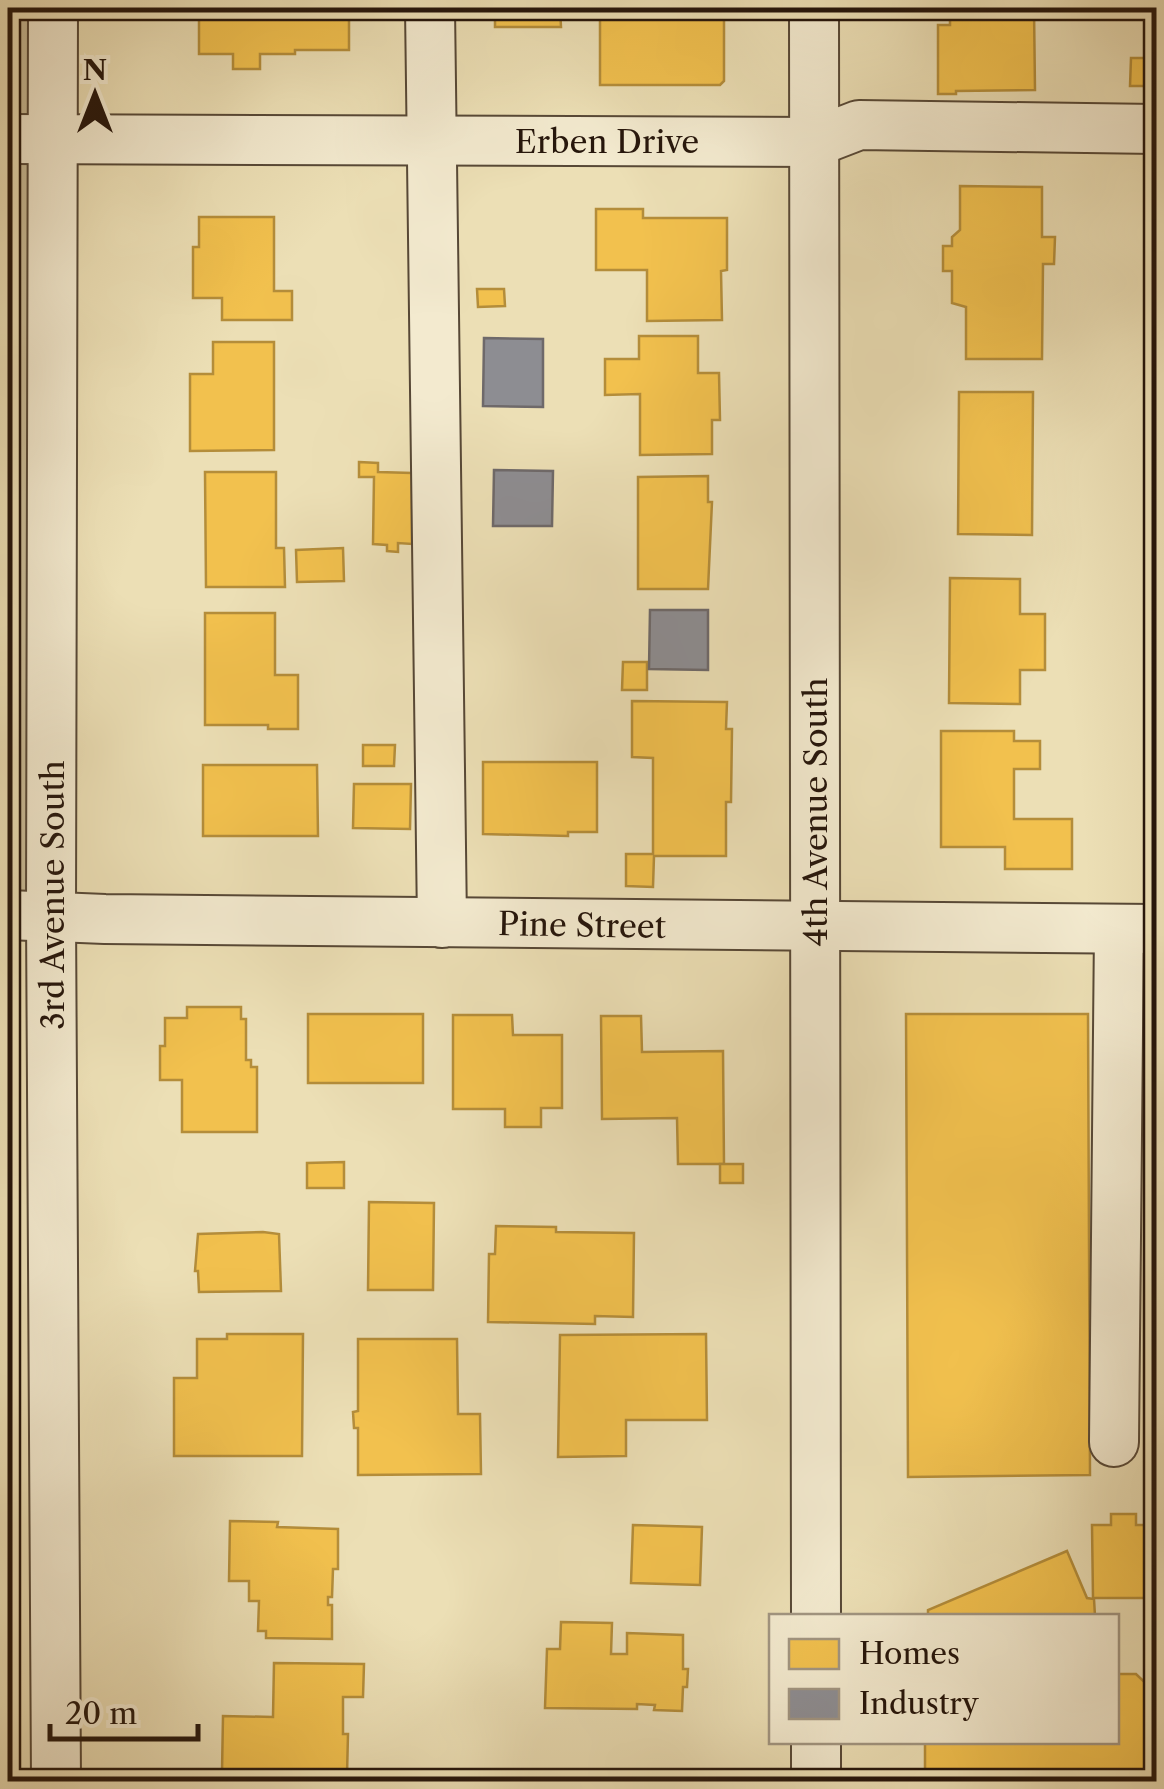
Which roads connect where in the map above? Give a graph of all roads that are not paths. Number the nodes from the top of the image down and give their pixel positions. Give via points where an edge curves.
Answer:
1 (53, 8) edge
2 (430, 8) edge
3 (814, 8) edge
4 (1156, 129) edge
5 (31, 139) edge
6 (432, 141) junction
7 (814, 142) junction
8 (29, 915) edge
9 (442, 923) junction
10 (814, 928) junction
11 (1138, 930) edge
12 (1114, 1442) dead end
13 (816, 1614) edge
14 (816, 1744) edge
15 (56, 1782) edge
16 (816, 1782) edge

1 - 5 street, 3rd Avenue South
2 - 6 street
3 - 7 street, 4th Avenue South
4 - 7 street, Erben Drive via 859,125
5 - 6 street, Erben Drive
5 - 8 street, 3rd Avenue South
6 - 7 street, Erben Drive
6 - 9 street
7 - 10 street, 4th Avenue South
8 - 9 street, Pine Street
8 - 15 street, 3rd Avenue South
9 - 10 street, Pine Street
10 - 11 street, Pine Street
10 - 13 street, 4th Avenue South
11 - 12 street
14 - 16 street

